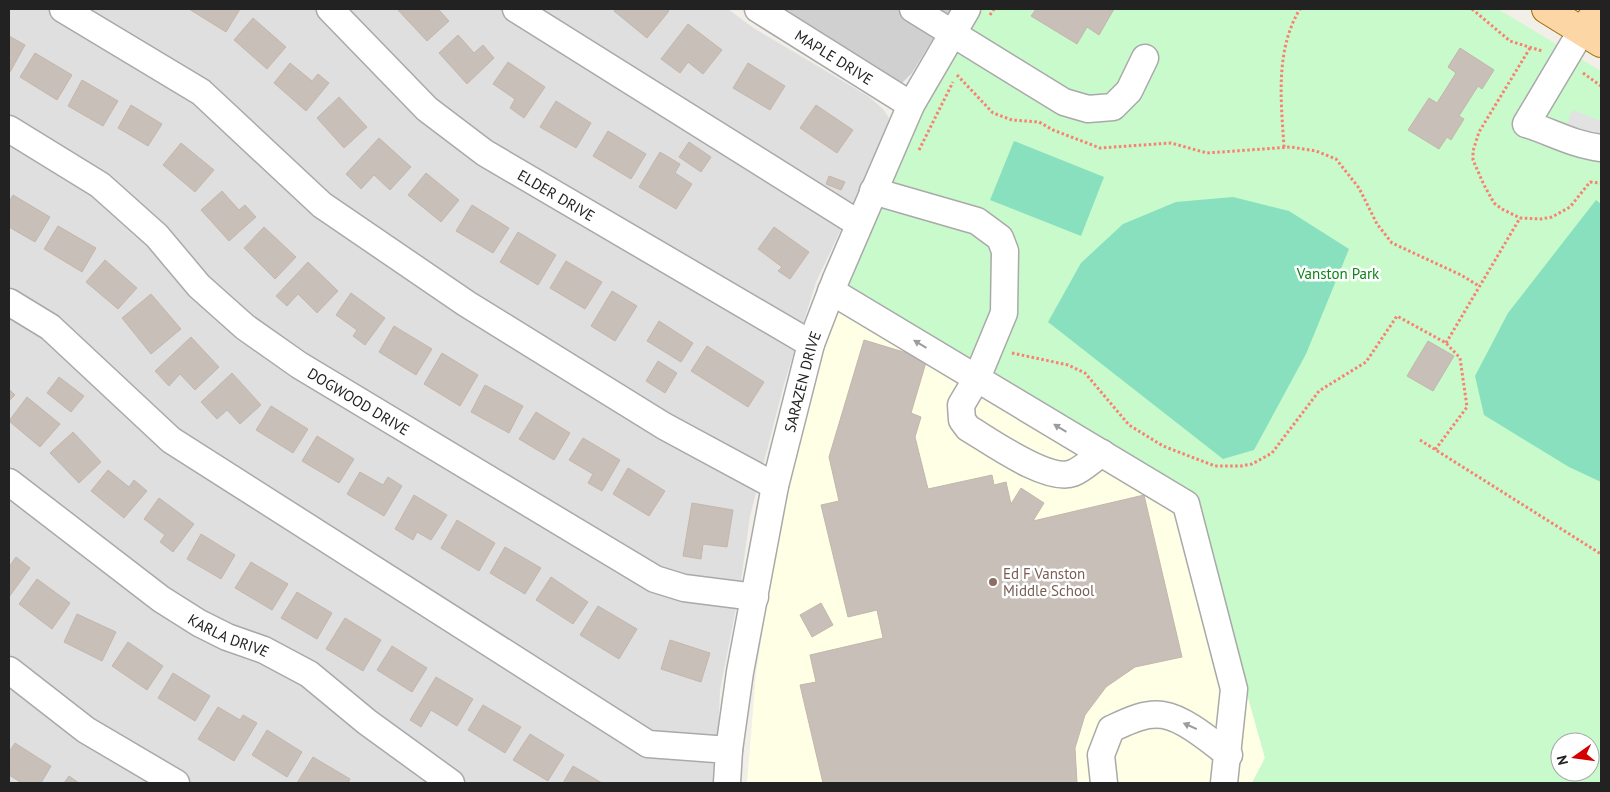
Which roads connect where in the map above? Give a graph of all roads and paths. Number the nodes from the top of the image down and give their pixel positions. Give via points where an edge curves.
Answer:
1 (63, 9) edge
2 (330, 9) edge
3 (516, 9) edge
4 (758, 9) edge
5 (913, 9) edge
6 (967, 9) edge
7 (1300, 9) edge
8 (1472, 9) edge
9 (1546, 9) edge
10 (1596, 19) edge
11 (952, 34) junction
12 (1530, 48) junction
13 (1145, 58) dead end
14 (1563, 62) junction
15 (957, 75) dead end
16 (1601, 86) edge
17 (911, 105) junction
18 (9, 129) edge
19 (1284, 147) junction
20 (1601, 148) edge
21 (1601, 183) edge
22 (873, 191) junction
23 (1520, 218) junction
24 (859, 224) junction
25 (1479, 286) junction
26 (831, 291) junction
27 (9, 302) edge
28 (992, 342) junction
29 (1446, 342) junction
30 (811, 344) junction
31 (977, 378) junction
32 (1420, 440) dead end
33 (1435, 450) junction
34 (1102, 453) junction
35 (9, 482) edge
36 (775, 486) junction
37 (1601, 554) edge
38 (755, 597) junction
39 (9, 670) edge
40 (729, 750) junction
41 (1229, 755) junction
42 (176, 783) edge
43 (450, 783) edge
44 (727, 783) edge
45 (1104, 783) edge
46 (1224, 783) edge

1 - 36 street via 201,92 322,205 467,304 664,426
2 - 30 street, ELDER DRIVE via 427,109 485,153
3 - 24 street
4 - 17 street, MAPLE DRIVE
5 - 11 street
6 - 11 street, SARAZEN DRIVE
7 - 19 path via 1285,46 1281,92
8 - 12 path via 1510,41
9 - 10 main road
10 - 14 street
11 - 13 street via 1064,102 1088,109 1114,107 1129,91
11 - 17 street, SARAZEN DRIVE
12 - 14 path
12 - 23 path via 1479,132 1473,151 1473,160 1488,194 1502,209
14 - 16 path
14 - 20 street via 1526,124 1553,132 1580,146
15 - 19 path via 993,113 1012,120 1039,122 1100,148 1171,143 1208,153
17 - 22 street, SARAZEN DRIVE
18 - 38 street, DOGWOOD DRIVE via 100,185 157,236 199,286 245,327 299,365 655,579 684,588
19 - 25 path via 1316,151 1336,159 1359,188 1377,224 1392,242
21 - 23 path via 1590,182 1570,208 1552,217 1541,220
22 - 24 street, SARAZEN DRIVE
22 - 28 street via 977,221 1000,238 1005,251 1004,313
23 - 25 path
24 - 26 street, SARAZEN DRIVE
25 - 29 path
26 - 30 street, SARAZEN DRIVE
31 -> 26 street
27 - 40 street via 50,328 171,440 648,744
28 - 29 path via 1014,354 1068,365 1085,373 1129,425 1163,446 1203,462 1228,467 1252,464 1272,453 1319,390 1366,362 1396,316
28 - 31 street
29 - 33 path via 1460,358 1467,407
30 - 36 street, SARAZEN DRIVE
34 -> 31 street
31 - 34 street via 961,405 962,420 968,428 1056,475 1072,473
32 - 33 path
33 - 37 path
34 - 41 street via 1186,504 1234,689
35 - 43 street, KARLA DRIVE via 161,599 199,623 264,650 310,674 367,722
36 - 38 street, SARAZEN DRIVE
38 - 40 street, SARAZEN DRIVE
39 - 42 street via 86,730
40 - 44 street, SARAZEN DRIVE
41 -> 45 street via 1198,730 1163,715 1134,718 1111,729 1101,755
41 - 46 street

